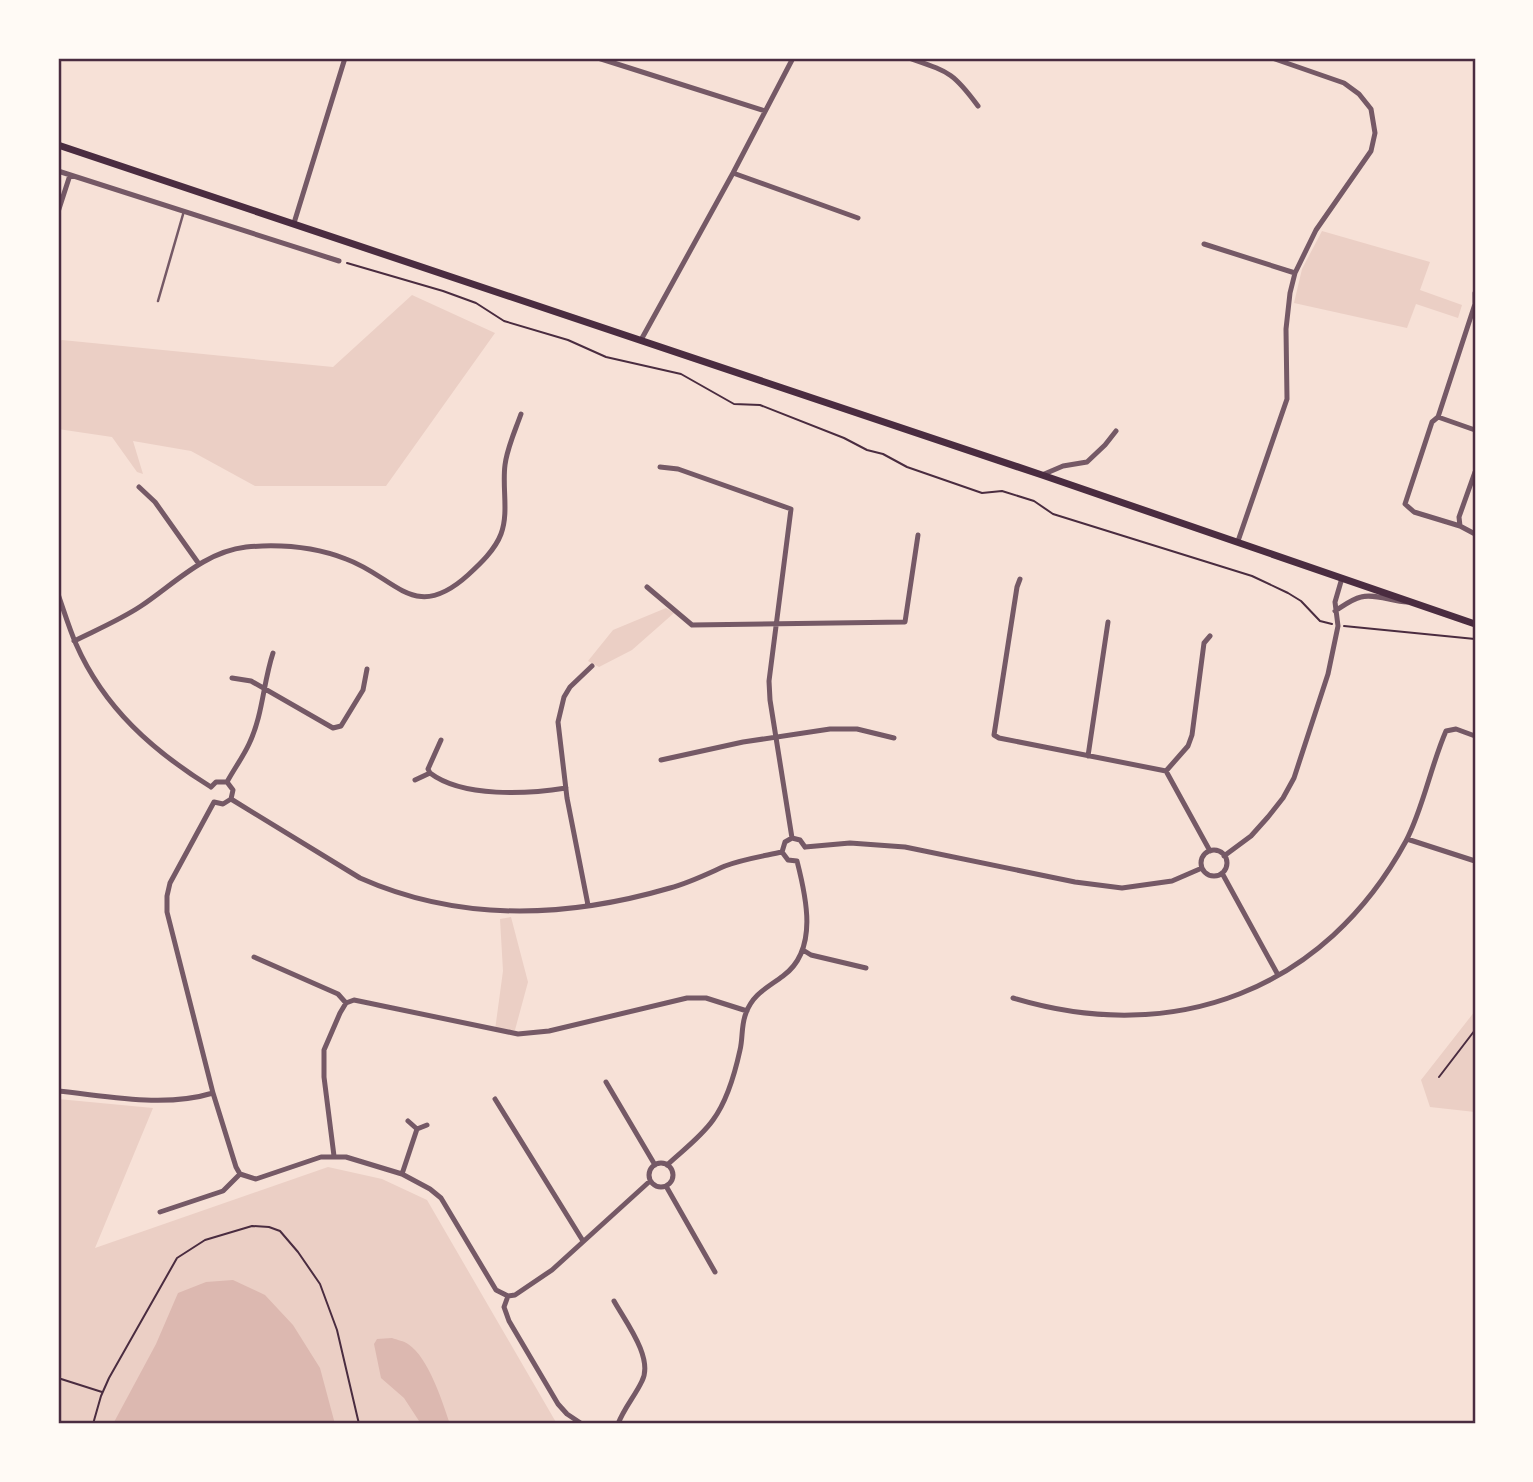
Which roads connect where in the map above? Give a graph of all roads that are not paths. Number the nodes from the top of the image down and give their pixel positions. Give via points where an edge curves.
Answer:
1 (345, 58) edge
2 (598, 58) edge
3 (793, 58) edge
4 (909, 58) edge
5 (1272, 58) edge
6 (978, 106) dead end
7 (765, 111) junction
8 (58, 145) edge
9 (58, 171) edge
10 (733, 173) junction
11 (70, 175) junction
12 (184, 211) junction
13 (58, 212) edge
14 (858, 218) dead end
15 (295, 223) junction
16 (1204, 244) dead end
17 (339, 261) road end
18 (1295, 274) junction
19 (1475, 293) edge
20 (158, 301) dead end
21 (1475, 304) edge
22 (640, 340) junction
23 (522, 414) dead end
24 (1438, 417) junction
25 (1475, 430) edge
26 (1116, 431) dead end
27 (660, 467) dead end
28 (1475, 471) edge
29 (1042, 475) junction
30 (139, 487) dead end
31 (1460, 526) junction
32 (1475, 534) edge
33 (918, 535) dead end
34 (1238, 541) junction
35 (199, 564) junction
36 (1342, 578) junction
37 (1020, 579) dead end
38 (648, 587) dead end
39 (58, 594) edge
40 (1407, 603) junction
41 (1335, 611) junction
42 (1108, 622) dead end
43 (777, 624) junction
44 (1475, 624) edge
45 (1210, 636) dead end
46 (74, 641) junction
47 (273, 653) dead end
48 (592, 666) dead end
49 (367, 669) dead end
50 (232, 678) dead end
51 (266, 690) junction
52 (1475, 736) edge
53 (776, 737) junction
54 (894, 738) dead end
55 (441, 740) dead end
56 (1088, 756) junction
57 (661, 760) dead end
58 (1166, 771) junction
59 (430, 773) junction
60 (415, 780) dead end
61 (227, 782) junction
62 (211, 787) junction
63 (566, 788) junction
64 (231, 799) junction
65 (214, 802) junction
66 (792, 838) junction
67 (1407, 839) junction
68 (805, 847) junction
69 (1210, 851) junction
70 (782, 852) junction
71 (1224, 856) junction
72 (797, 861) junction
73 (1475, 861) edge
74 (1202, 868) junction
75 (1222, 873) junction
76 (588, 905) junction
77 (803, 950) junction
78 (254, 957) dead end
79 (866, 968) dead end
80 (1278, 975) junction
81 (1013, 998) dead end
82 (346, 1003) junction
83 (747, 1011) junction
84 (606, 1082) dead end
85 (58, 1091) edge
86 (213, 1093) junction
87 (495, 1100) dead end
88 (408, 1121) dead end
89 (427, 1125) dead end
90 (417, 1129) junction
91 (334, 1156) junction
92 (654, 1165) junction
93 (667, 1165) junction
94 (240, 1174) junction
95 (402, 1174) junction
96 (650, 1181) junction
97 (666, 1185) junction
98 (160, 1212) dead end
99 (583, 1241) junction
100 (715, 1272) dead end
101 (508, 1296) junction
102 (614, 1301) dead end
103 (582, 1424) edge
104 (618, 1424) edge

1 - 15 street
2 - 7 street
3 - 7 street
4 - 6 street via 959,80
5 - 18 street via 1344,83 1359,93 1374,121 1371,151 1316,230
7 - 10 street
8 - 15 main road
9 - 11 street
10 - 14 street
10 - 22 street
11 - 12 street
11 - 13 street
12 - 17 street
12 - 20 lane
15 - 22 main road
16 - 18 street
18 - 34 street via 1286,329 1287,399
19 - 21 street
21 - 24 street
22 - 29 main road
23 - 35 street via 505,464 502,533 476,568 441,595 408,595 367,567 296,548 244,548 216,554
24 - 25 street
24 - 31 street via 1432,422 1405,504 1414,512
26 - 29 street via 1087,462
27 - 43 street via 678,469 791,509
28 - 31 street
29 - 34 main road
30 - 35 street
31 - 32 street
33 - 43 street via 905,622
34 - 36 main road
35 - 46 street via 138,608
36 - 40 main road
36 - 41 street
37 - 56 street via 994,735
38 - 43 street via 692,625
39 - 46 street
40 - 41 street via 1368,596
40 - 44 main road
41 - 71 street via 1338,626 1328,674 1294,778 1251,836
42 - 56 street
43 - 53 street via 769,681
45 - 58 street via 1204,643 1192,735
46 - 62 street via 117,712 166,757
47 - 51 street
48 - 63 street via 570,687 559,708
49 - 51 street via 363,690 341,726 333,728
50 - 51 street
51 - 61 street via 250,743
52 - 67 street via 1456,729 1446,731
53 - 54 street via 857,729
53 - 57 street
53 - 66 street
55 - 59 street
56 - 58 street
58 - 69 street
59 - 60 street
59 - 63 street via 484,790
61 - 62 street
61 - 64 street via 233,790
62 - 65 street via 209,795
63 - 76 street
64 - 65 street via 223,804
64 - 76 street via 360,877 399,892 497,912
65 - 86 street via 167,897 170,928
66 - 68 street
66 - 70 street
67 - 73 street
67 - 80 street via 1346,925 1301,963
68 - 72 street via 804,856
68 - 74 street via 850,843 905,847 1122,888 1172,881
69 - 71 street
69 - 74 street via 1201,860
70 - 72 street via 788,860
70 - 76 street via 727,865 654,893
71 - 75 street
72 - 77 street via 805,895
74 - 75 street via 1210,876
75 - 80 street
77 - 79 street
77 - 83 street via 792,968 757,994
78 - 82 street via 338,994
80 - 81 street via 1224,1000 1179,1012 1092,1016
82 - 83 street via 354,1000 519,1034 687,998 706,998
82 - 91 street via 324,1050
83 - 93 street via 721,1107 706,1129
84 - 92 street
85 - 86 street via 146,1100 188,1100
86 - 94 street
87 - 99 street
88 - 90 street
89 - 90 street
90 - 95 street
91 - 94 street via 256,1180
91 - 95 street
92 - 93 street
92 - 96 street
93 - 97 street via 672,1180
94 - 98 street via 223,1191
95 - 101 street via 441,1199 496,1290
96 - 97 street
96 - 99 street
97 - 100 street
99 - 101 street via 541,1279
101 - 103 street via 504,1307 509,1321 558,1404
102 - 104 street via 646,1363 643,1380

